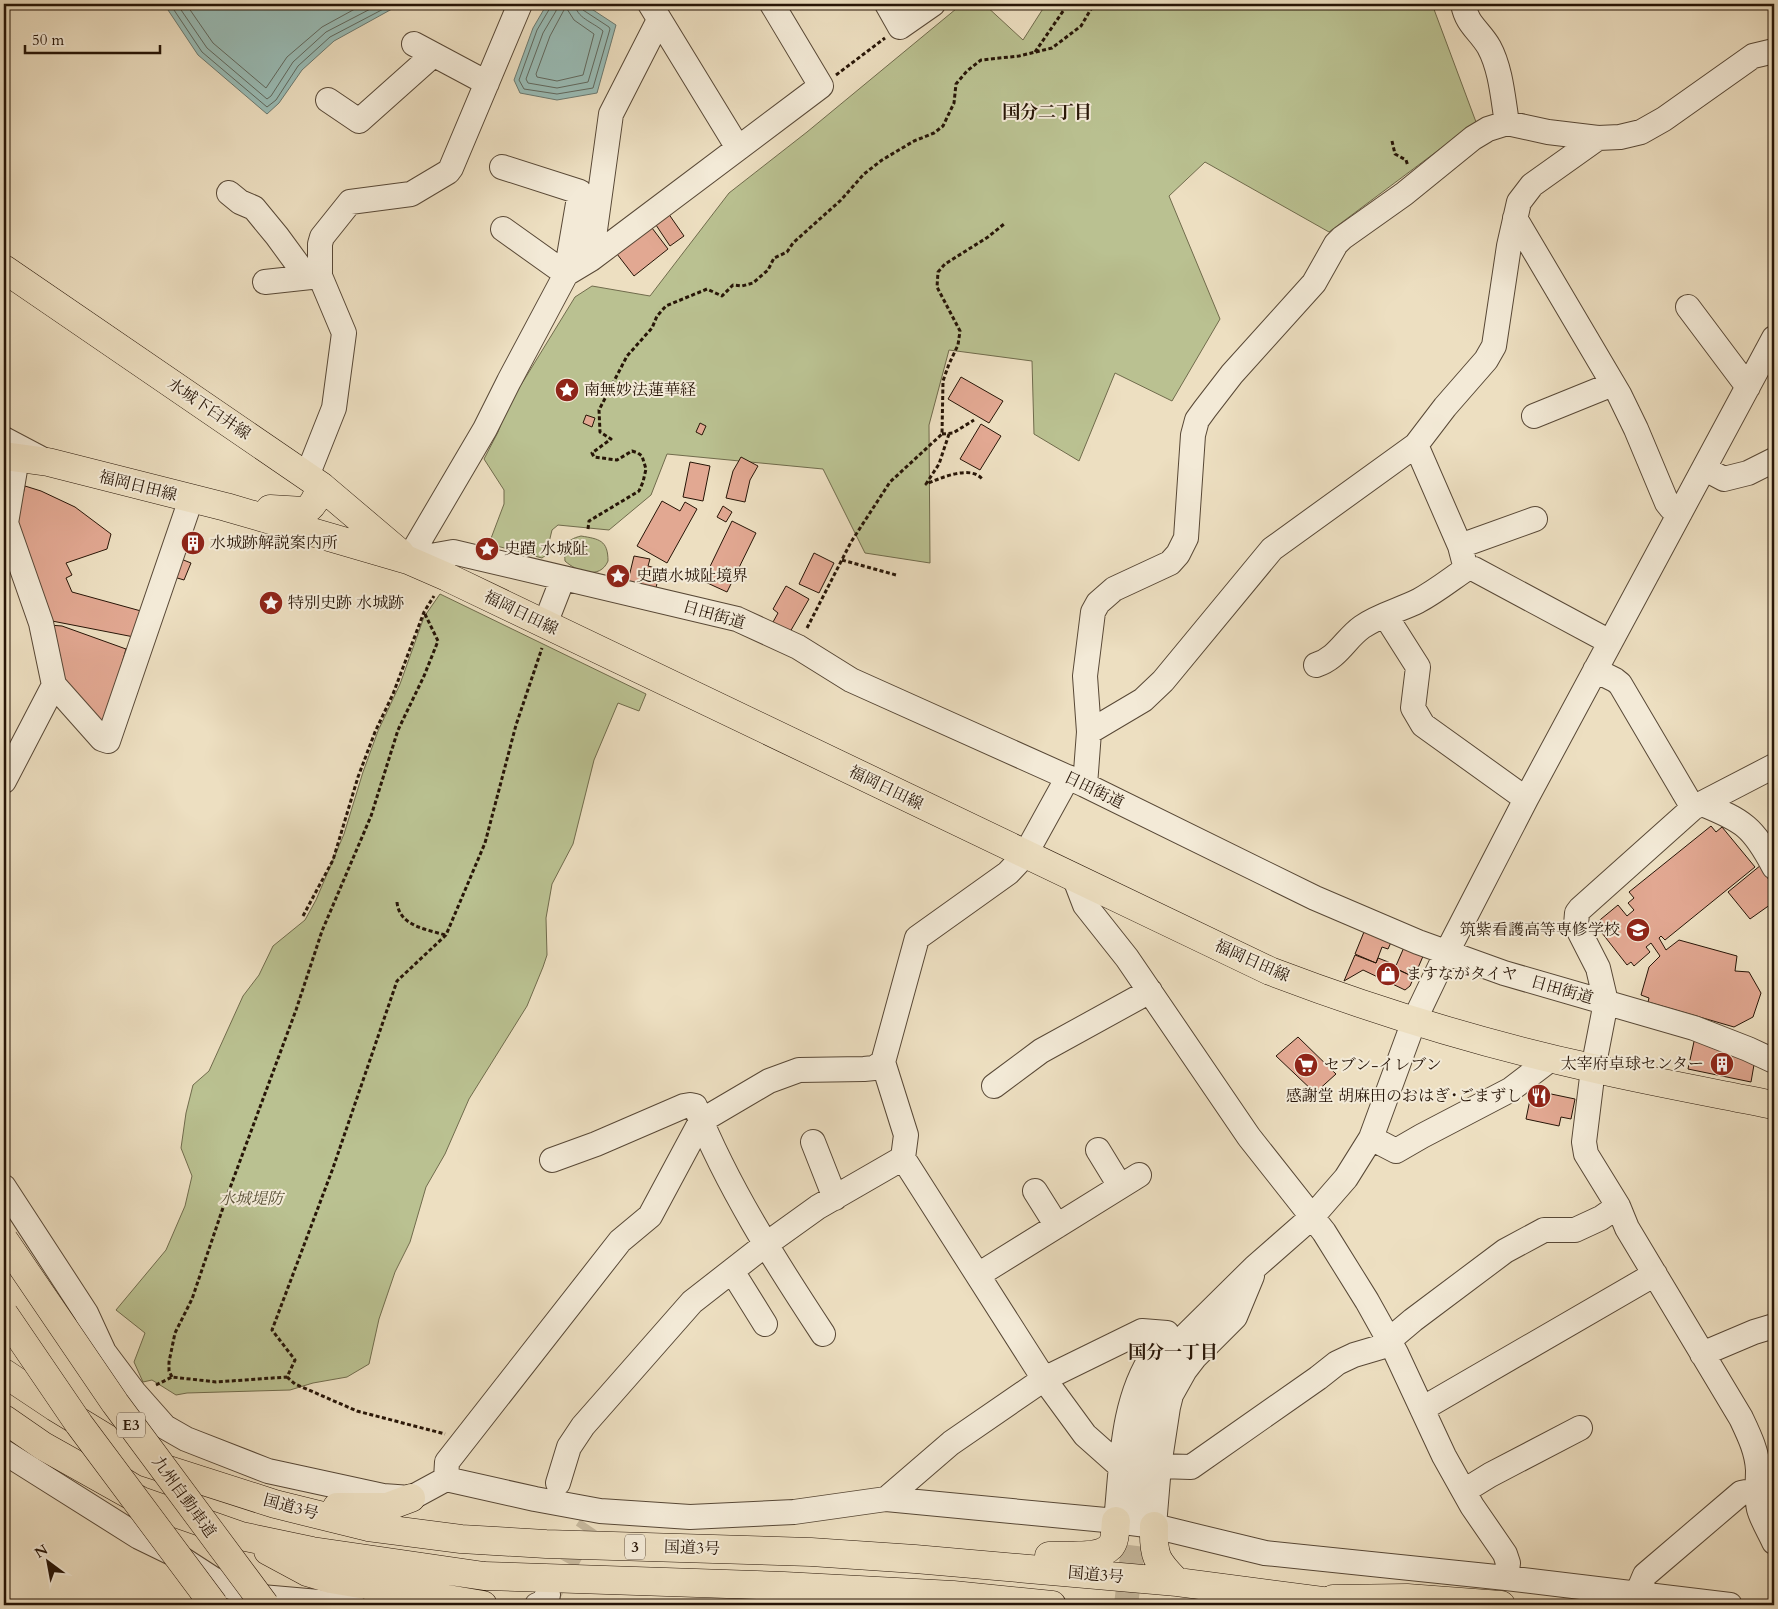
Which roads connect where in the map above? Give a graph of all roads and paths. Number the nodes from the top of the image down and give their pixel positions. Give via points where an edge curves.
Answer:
1 (520, 4) edge
2 (772, 4) edge
3 (887, 4) edge
4 (933, 4) edge
5 (1068, 4) edge
6 (1094, 4) edge
7 (1463, 4) edge
8 (654, 12) edge
9 (900, 27) junction
10 (1774, 51) edge
11 (1034, 53) junction
12 (487, 83) junction
13 (823, 85) junction
14 (328, 100) dead end
15 (1507, 123) junction
16 (1598, 138) junction
17 (738, 148) junction
18 (502, 167) dead end
19 (229, 193) dead end
20 (1515, 218) junction
21 (1004, 224) dead end
22 (503, 229) dead end
23 (591, 259) junction
24 (4, 268) edge
25 (566, 274) junction
26 (313, 276) junction
27 (265, 282) dead end
28 (1688, 307) dead end
29 (1774, 338) edge
30 (1613, 384) junction
31 (1748, 387) junction
32 (1534, 416) dead end
33 (974, 420) dead end
34 (942, 434) junction
35 (949, 434) junction
36 (1416, 445) junction
37 (8, 451) edge
38 (1774, 460) edge
39 (1705, 468) junction
40 (983, 480) dead end
41 (314, 481) junction
42 (190, 499) junction
43 (226, 507) junction
44 (1680, 512) junction
45 (1535, 519) dead end
46 (588, 528) dead end
47 (1460, 546) junction
48 (408, 560) junction
49 (842, 560) junction
50 (1466, 569) junction
51 (896, 575) dead end
52 (447, 577) junction
53 (563, 578) junction
54 (424, 612) junction
55 (1385, 615) junction
56 (548, 626) junction
57 (1610, 642) junction
58 (798, 647) junction
59 (1316, 664) dead end
60 (1595, 670) junction
61 (54, 685) junction
62 (1089, 732) junction
63 (1774, 766) edge
64 (4, 781) edge
65 (1077, 781) junction
66 (1526, 799) junction
67 (1698, 806) junction
68 (1025, 855) junction
69 (1774, 867) edge
70 (1075, 879) junction
71 (397, 902) dead end
72 (303, 916) dead end
73 (446, 935) junction
74 (1447, 952) junction
75 (1150, 991) junction
76 (1606, 1002) junction
77 (1414, 1021) junction
78 (1552, 1059) junction
79 (1774, 1061) edge
80 (884, 1062) junction
81 (1593, 1069) junction
82 (994, 1086) dead end
83 (1774, 1105) edge
84 (701, 1121) junction
85 (1371, 1138) junction
86 (813, 1142) dead end
87 (1098, 1150) dead end
88 (903, 1158) junction
89 (552, 1160) dead end
90 (4, 1187) edge
91 (1035, 1192) dead end
92 (835, 1198) junction
93 (1618, 1206) junction
94 (1312, 1217) junction
95 (1057, 1226) junction
96 (4, 1240) edge
97 (765, 1245) junction
98 (1255, 1267) junction
99 (975, 1270) junction
100 (732, 1271) junction
101 (1655, 1274) junction
102 (4, 1314) edge
103 (765, 1324) dead end
104 (1774, 1326) edge
105 (1167, 1333) junction
106 (822, 1334) dead end
107 (1389, 1340) junction
108 (1702, 1354) junction
109 (4, 1373) edge
110 (172, 1377) junction
111 (287, 1377) junction
112 (1044, 1380) junction
113 (134, 1392) junction
114 (1422, 1409) junction
115 (4, 1419) edge
116 (1580, 1428) dead end
117 (465, 1439) junction
118 (4, 1452) edge
119 (1159, 1466) junction
120 (1121, 1467) junction
121 (446, 1479) junction
122 (1763, 1479) edge
123 (558, 1483) dead end
124 (1464, 1491) junction
125 (411, 1498) junction
126 (886, 1499) junction
127 (275, 1504) junction
128 (1146, 1516) junction
129 (1116, 1521) junction
130 (241, 1536) junction
131 (1774, 1542) edge
132 (915, 1559) junction
133 (1506, 1578) junction
134 (1177, 1582) junction
135 (1637, 1594) junction
136 (1300, 1599) junction
137 (214, 1605) edge
138 (264, 1605) edge
139 (353, 1605) edge
140 (483, 1605) edge
141 (1052, 1605) edge
142 (1353, 1605) edge
143 (1501, 1605) edge
144 (1730, 1605) edge

1 - 12 street
2 - 13 street
3 - 9 street
4 - 9 street
5 - 11 path
6 - 11 path via 1081,26 1052,48
7 - 15 street via 1467,18 1489,47 1496,64
8 - 17 street
8 - 23 street via 611,114
9 - 13 path
10 - 16 street via 1753,56 1641,132
11 - 46 path via 981,60 967,71 956,84 954,103 943,126 882,160 864,174 786,252 774,258 768,270 754,283 733,285 722,296 707,289 666,306 627,356 599,410 600,432 611,439 592,453 598,459 617,460 632,452 638,453 646,469 643,482 639,491 589,521
12 - 14 street via 424,50 359,121
12 - 26 street via 448,172 411,194 350,202 322,237
13 - 17 street
15 - 16 street
15 - 62 street via 1473,138 1404,194 1342,238 1314,283 1232,374 1197,420 1193,435 1186,538 1178,554 1170,563 1114,589 1093,612 1085,676
16 - 20 street via 1532,185 1520,202
17 - 23 street
18 - 25 street via 580,192
19 - 26 street via 254,208
20 - 30 street
20 - 36 street via 1494,346
21 - 34 path via 938,272 937,287 960,331 958,345 943,381
22 - 25 street
23 - 25 street
24 - 41 main road, 水城下臼井線
25 - 48 street via 485,429
26 - 27 street
26 - 41 street via 344,333 334,408
28 - 31 street
29 - 31 street
30 - 32 street
30 - 44 street via 1667,503
31 - 39 street
33 - 35 path
34 - 35 path
34 - 49 path via 890,482
35 - 40 path via 939,464 926,484 942,477 974,472
36 - 47 street
36 - 62 street via 1272,549 1164,680 1143,700
37 - 42 main road, 福岡日田線
37 - 61 street via 6,523 41,623
38 - 39 street via 1748,474 1724,479
39 - 44 street
41 - 43 main road via 312,506 304,511
41 - 48 main road, 水城下臼井線
42 - 43 main road, 福岡日田線
42 - 61 street via 108,741 102,739
43 - 48 main road, 福岡日田線
44 - 57 street
45 - 47 street
47 - 50 street
48 - 52 main road, 福岡日田線
48 - 53 street, 日田街道 via 453,552
49 - 51 path
49 - 58 path
50 - 55 street via 1418,601
50 - 57 street via 1474,569
52 - 54 path
52 - 56 main road, 福岡日田線
53 - 56 street
53 - 58 street, 日田街道 via 737,619
54 - 72 path via 393,694 374,732 334,860
54 - 110 path via 438,641 398,730 371,816 322,931 192,1299 175,1333 169,1362
55 - 59 street via 1361,628 1326,662
55 - 66 street via 1418,667 1413,708 1424,725
56 - 68 main road, 福岡日田線
56 - 73 path via 516,726 485,843
57 - 60 street
58 - 65 street, 日田街道 via 851,680
60 - 66 street
60 - 67 street via 1620,684
61 - 64 street
62 - 65 street
63 - 67 street
65 - 68 street
65 - 74 street, 日田街道 via 1315,898
66 - 74 street
67 - 69 street via 1740,821 1765,849
67 - 76 street via 1577,913 1576,925 1598,968
68 - 70 main road, 福岡日田線
68 - 80 street via 1008,873 917,938
70 - 75 street via 1085,905
70 - 77 main road, 福岡日田線 via 1270,971
71 - 73 path via 403,918 413,925
73 - 111 path via 397,981 333,1168 272,1330 295,1360
74 - 76 street, 日田街道 via 1504,973
74 - 77 street
75 - 82 street via 1041,1051
75 - 94 street via 1249,1137
76 - 79 street, 日田街道 via 1694,1028
76 - 81 street
77 - 78 main road, 福岡日田線
77 - 85 street
78 - 81 main road, 福岡日田線
78 - 85 street via 1510,1090 1396,1151
80 - 84 street via 864,1070 799,1070 769,1081
80 - 88 street via 906,1135
81 - 83 main road, 福岡日田線
81 - 93 street via 1584,1142 1586,1154
84 - 89 street via 695,1106 684,1106
84 - 97 street via 739,1201
84 - 117 street via 650,1216 620,1241
85 - 94 street via 1346,1178
86 - 92 street
87 - 95 street via 1130,1180
88 - 92 street
88 - 99 street
90 - 113 street via 86,1314 104,1352
91 - 95 street
92 - 97 street
93 - 101 street via 1627,1228
93 - 107 street via 1575,1230 1544,1230 1504,1251
94 - 98 street
94 - 107 street
95 - 99 street
96 - 138 main road, 九州自動車道 / E3, bridge via 115,1403
97 - 100 street
97 - 106 street
98 - 105 street via 1223,1278
98 - 119 street via 1235,1317 1195,1357 1176,1385 1168,1407
98 - 128 street via 1176,1345 1160,1370 1147,1416
99 - 112 street
100 - 103 street
100 - 123 street via 692,1302 583,1426 569,1447
101 - 108 street
101 - 114 street
102 - 137 main road, E3, bridge via 79,1424
104 - 108 street
105 - 112 street via 1142,1331
105 - 120 street via 1136,1386 1129,1409
107 - 114 street
107 - 119 street via 1337,1363 1191,1467
108 - 122 street via 1752,1440
109 - 127 main road, 国道3号 / 3 via 147,1463
110 - 111 path via 216,1382
110 - 113 path
111 - 117 path via 295,1384 358,1411
112 - 120 street via 1085,1435
112 - 126 street via 951,1443
113 - 125 street via 165,1427 186,1439 268,1471 383,1496
114 - 124 street
115 - 130 main road, 3 via 43,1446 140,1501
116 - 124 street
117 - 121 street via 447,1462
118 - 139 street via 213,1579 252,1596
119 - 128 street
120 - 129 street
121 - 125 street
121 - 126 street via 535,1498 595,1518 794,1512
122 - 131 street via 1760,1511
122 - 135 street via 1711,1518 1645,1575
124 - 133 street via 1505,1554 1508,1563
125 - 127 main road via 388,1508
126 - 129 street
127 - 132 main road, 国道3号 / 3 via 368,1527 461,1539
128 - 129 street
128 - 133 street via 1265,1553
128 - 134 main road via 1158,1559
129 - 132 main road via 1111,1547 1090,1555
130 - 140 main road via 307,1572 331,1579
130 - 141 main road, 3 via 312,1551 484,1576 784,1586 953,1595
132 - 134 main road, 国道3号 / 3
133 - 135 street
134 - 136 main road, 国道3号 / 3
135 - 144 street
136 - 142 main road, 国道3号 / 3
136 - 143 main road, 3 via 1407,1598

